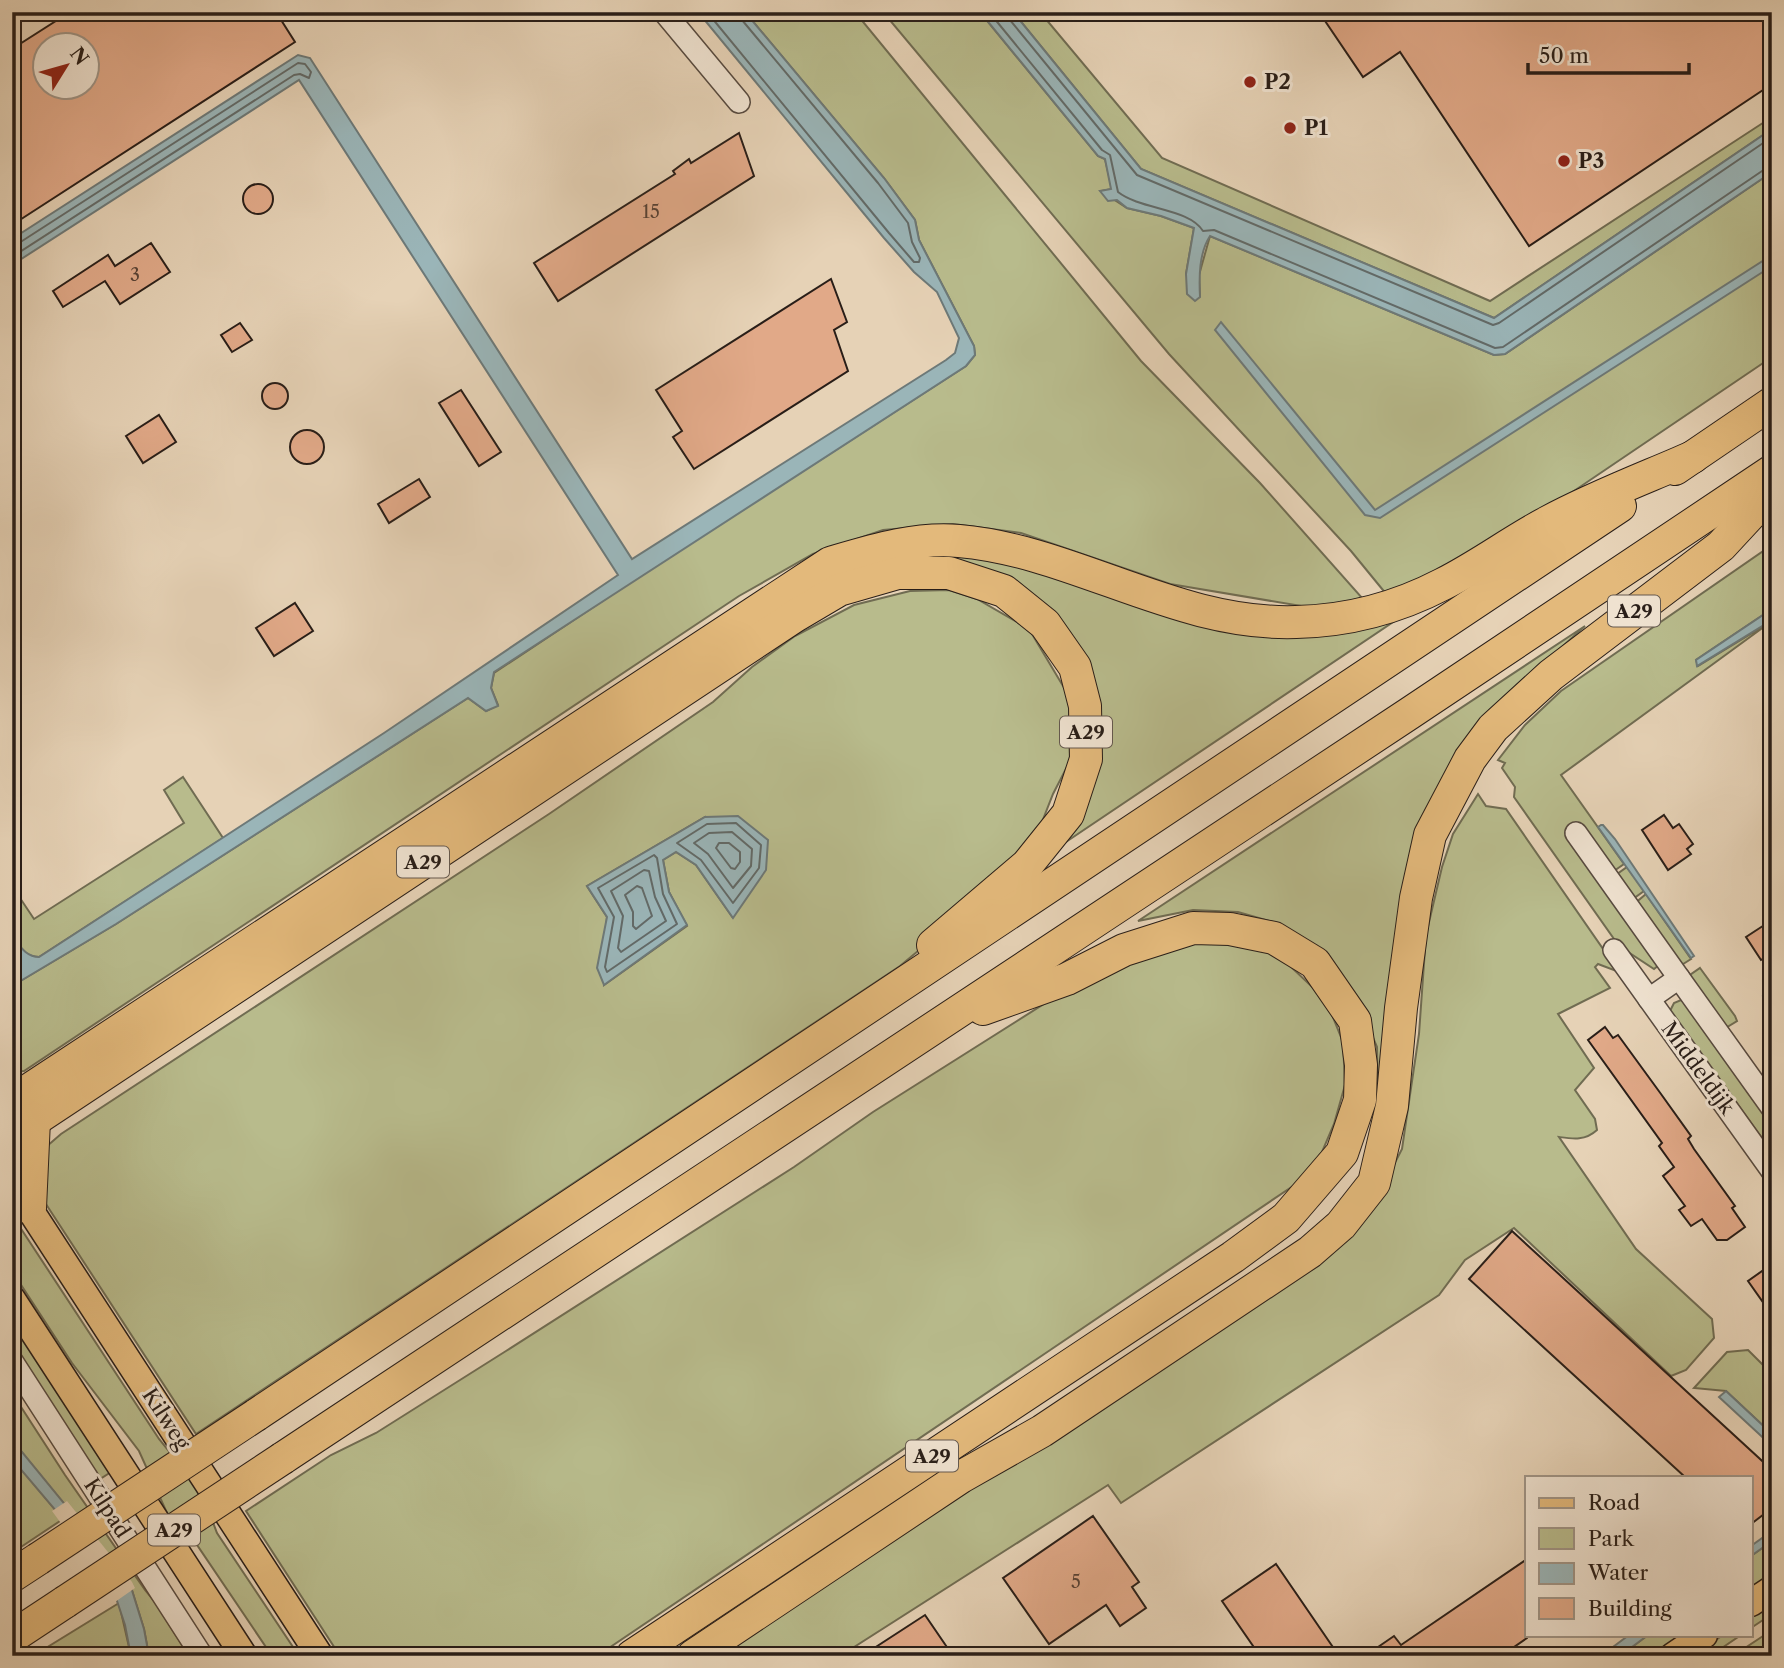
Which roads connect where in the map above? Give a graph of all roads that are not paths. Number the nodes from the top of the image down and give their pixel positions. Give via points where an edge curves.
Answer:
1 (664, 12) edge
2 (739, 103) dead end
3 (1772, 403) edge
4 (1693, 457) junction
5 (1772, 471) edge
6 (1772, 491) edge
7 (1576, 833) dead end
8 (1614, 950) dead end
9 (1679, 978) junction
10 (1649, 999) junction
11 (935, 1026) junction
12 (817, 1043) junction
13 (1772, 1108) edge
14 (18, 1109) edge
15 (1772, 1171) edge
16 (12, 1182) edge
17 (30, 1208) junction
18 (12, 1299) edge
19 (12, 1361) edge
20 (25, 1568) edge
21 (1772, 1589) edge
22 (1752, 1602) edge
23 (1703, 1636) edge
24 (12, 1637) edge
25 (202, 1656) edge
26 (244, 1656) edge
27 (320, 1656) edge
28 (632, 1656) edge
29 (693, 1656) edge
30 (1673, 1656) edge

1 - 2 street
3 - 4 highway, A29
4 - 12 highway, A29
4 - 14 highway, A29 via 1549,521 1444,584 1354,617 1243,620 1184,606 1022,551 958,541 894,544 830,563
5 - 11 highway, A29
6 - 29 highway, A29 via 1721,546 1551,675 1493,728 1470,759 1430,835 1416,898 1392,1106 1374,1183 1341,1224 1310,1252 1042,1431 961,1478
7 - 9 street, Middeldijk
8 - 10 street, Middeldijk
9 - 10 street, Middeldijk
9 - 13 street, Middeldijk
10 - 15 street, Middeldijk
11 - 24 highway, A29, bridge
11 - 28 highway, A29 via 1067,979 1124,950 1193,928 1230,929 1274,938 1315,963 1355,1021 1360,1100 1342,1153 1286,1218
12 - 14 highway, A29 via 1027,865 1068,814 1087,759 1085,706 1074,667 1045,624 1004,591 949,573 898,573 839,590
12 - 20 highway, A29, bridge
14 - 17 highway
16 - 17 main road, Kilweg
17 - 27 main road, Kilweg
18 - 26 main road
19 - 25 street, Kilpad
21 - 22 main road
23 - 30 main road

